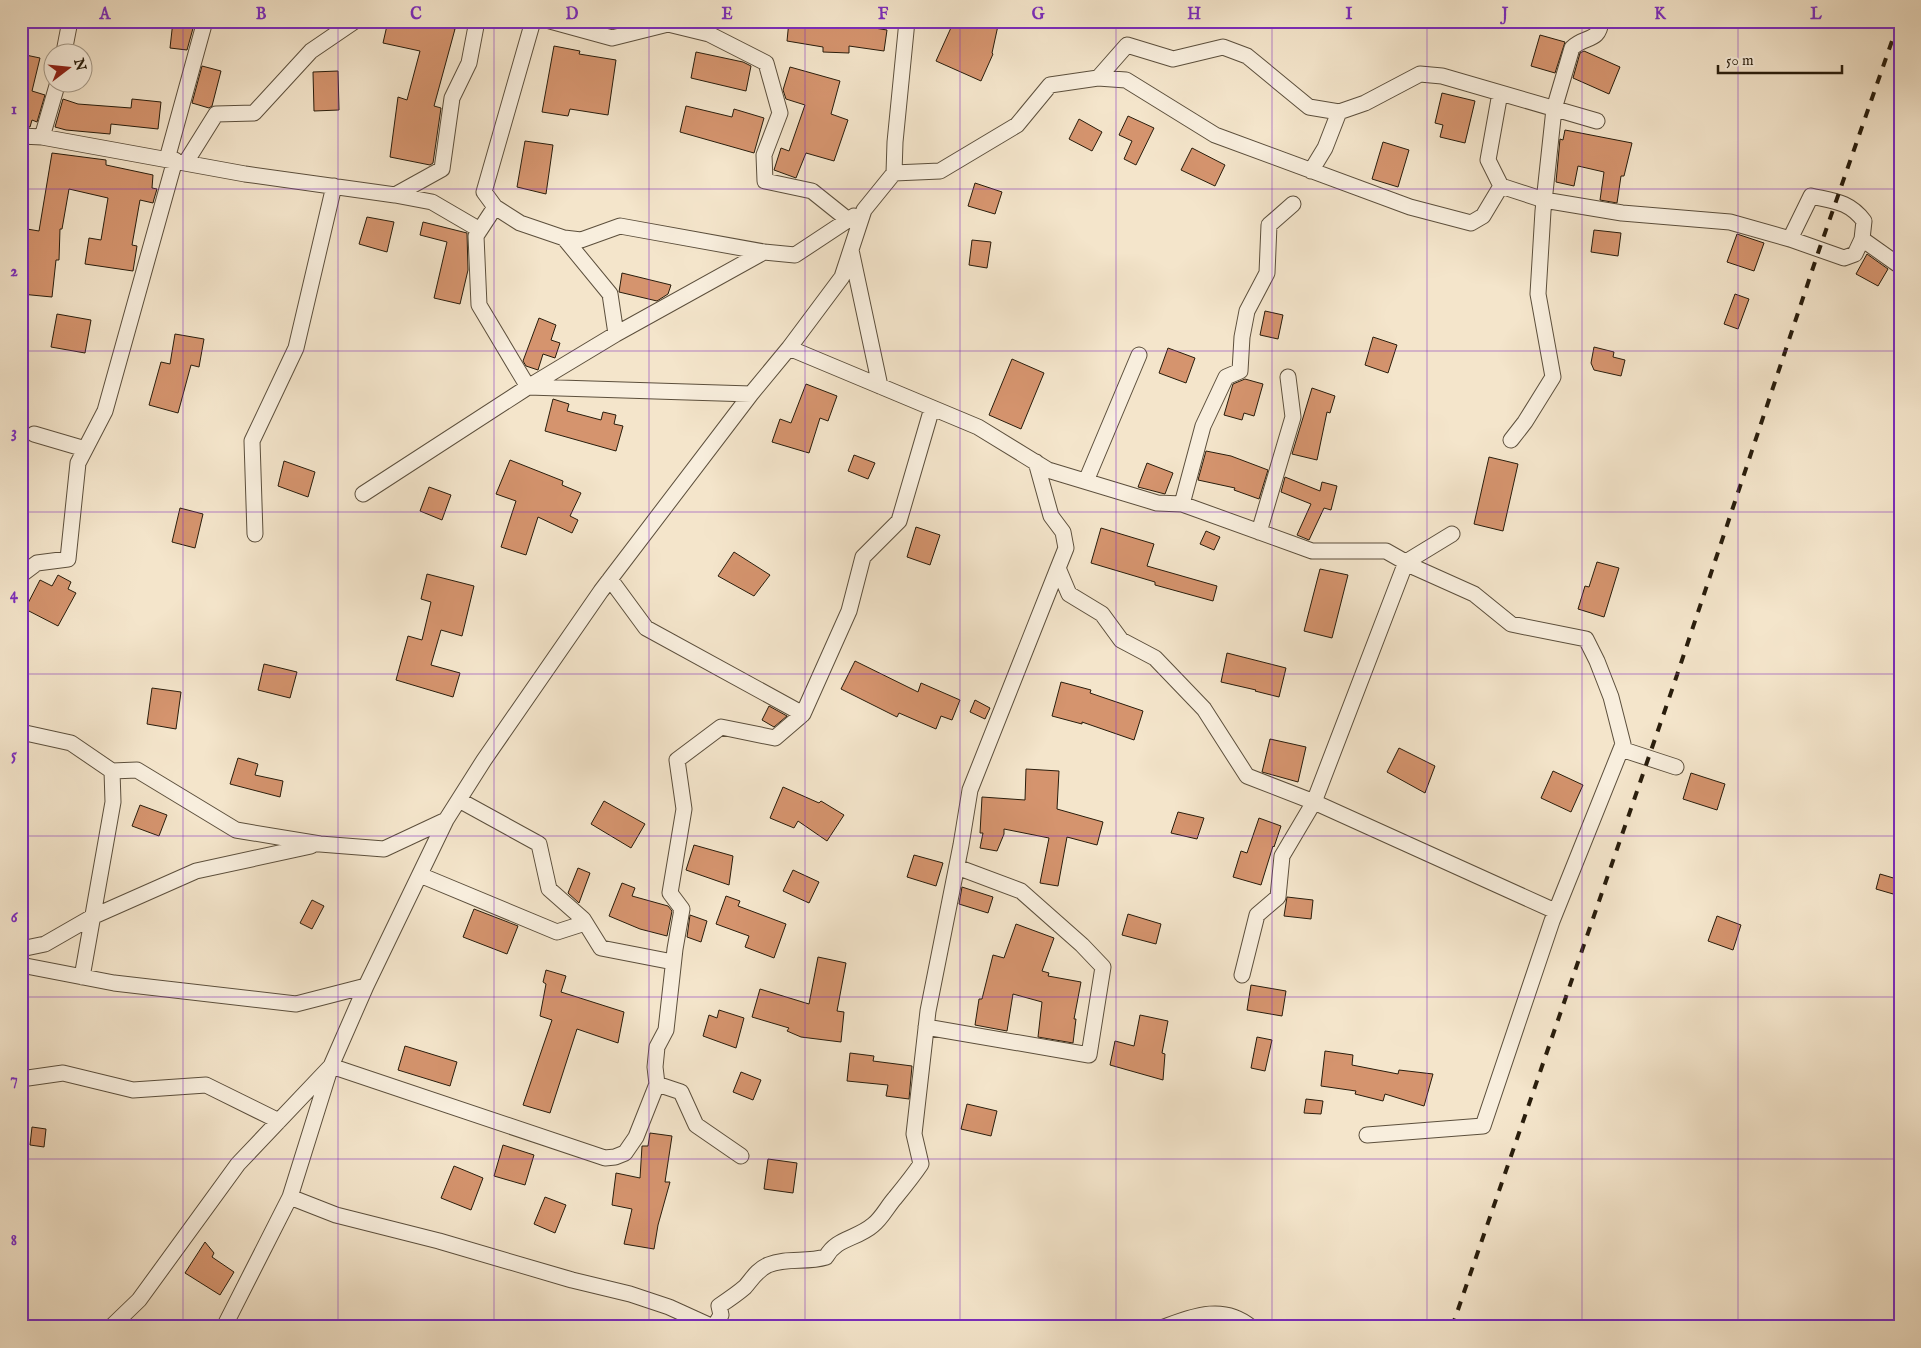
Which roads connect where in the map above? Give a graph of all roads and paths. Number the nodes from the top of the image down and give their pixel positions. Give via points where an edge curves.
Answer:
1 (70, 21) edge
2 (206, 21) edge
3 (355, 21) edge
4 (478, 21) edge
5 (533, 21) edge
6 (550, 21) edge
7 (621, 21) edge
8 (700, 21) edge
9 (907, 21) edge
10 (1601, 21) edge
11 (709, 34) junction
12 (612, 38) junction
13 (66, 42) edge
14 (1098, 78) junction
15 (55, 92) edge
16 (1500, 93) junction
17 (1554, 109) junction
18 (1339, 112) junction
19 (1597, 121) dead end
20 (21, 136) edge
21 (42, 137) junction
22 (176, 160) junction
23 (1311, 171) junction
24 (894, 172) junction
25 (334, 186) junction
26 (1501, 186) junction
27 (395, 195) junction
28 (1544, 200) junction
29 (1292, 204) dead end
30 (494, 207) junction
31 (864, 210) junction
32 (847, 219) junction
33 (480, 230) junction
34 (564, 238) junction
35 (1790, 239) junction
36 (1862, 239) junction
37 (850, 249) junction
38 (764, 252) junction
39 (1900, 266) edge
40 (616, 334) junction
41 (789, 348) junction
42 (1139, 355) dead end
43 (1288, 377) dead end
44 (880, 386) junction
45 (528, 387) junction
46 (751, 394) junction
47 (932, 408) junction
48 (34, 434) dead end
49 (1511, 440) dead end
50 (85, 449) junction
51 (1036, 462) junction
52 (1086, 481) junction
53 (364, 494) dead end
54 (1182, 504) junction
55 (1260, 532) junction
56 (255, 534) dead end
57 (1452, 534) dead end
58 (1406, 562) junction
59 (1058, 568) junction
60 (21, 575) edge
61 (610, 579) junction
62 (803, 714) junction
63 (21, 732) edge
64 (1620, 749) junction
65 (1676, 767) dead end
66 (112, 771) junction
67 (459, 800) junction
68 (1314, 802) junction
69 (446, 820) junction
70 (320, 844) junction
71 (957, 868) junction
72 (420, 875) junction
73 (1556, 911) junction
74 (92, 917) junction
75 (585, 923) junction
76 (21, 949) edge
77 (673, 962) junction
78 (21, 964) edge
79 (1242, 975) dead end
80 (82, 977) junction
81 (366, 986) junction
82 (926, 1027) junction
83 (331, 1066) junction
84 (21, 1078) edge
85 (657, 1084) junction
86 (279, 1122) junction
87 (1367, 1135) dead end
88 (742, 1156) dead end
89 (290, 1197) junction
90 (111, 1327) edge
91 (224, 1327) edge
92 (713, 1327) edge
93 (1164, 1327) edge
94 (1251, 1327) edge

1 - 13 street
2 - 22 street
3 - 22 street via 311,51 254,113 216,114
4 - 27 street via 470,63 452,98 442,169
5 - 30 street via 484,192
6 - 12 street
7 - 12 street
8 - 11 street
9 - 24 street
10 - 17 street via 1597,36 1577,42 1572,48
11 - 12 street via 668,24
11 - 32 street via 766,63 780,113 764,155 765,181 812,191
14 - 18 street via 1128,46 1173,59 1223,47 1248,56 1310,107
14 - 23 street via 1126,80 1214,134
14 - 24 street via 1050,85 1017,125 940,171
15 - 21 street
16 - 17 street
16 - 18 street via 1442,76 1420,74 1365,103
16 - 26 street via 1488,160
17 - 19 street
17 - 28 street
18 - 23 street
20 - 21 street
21 - 22 street
22 - 25 street
22 - 50 street via 105,412
23 - 26 street via 1410,207 1471,223 1483,216
24 - 31 street
25 - 27 street
25 - 56 street via 296,348 252,441
26 - 28 street
27 - 33 street via 432,202
28 - 35 street via 1622,213 1730,222
28 - 49 street via 1538,294 1553,377
29 - 54 street via 1269,224 1267,273 1246,311 1240,371 1226,377 1203,426
30 - 33 street
30 - 34 street via 520,223
31 - 32 street
31 - 37 street
32 - 38 street via 795,255
33 - 45 street via 476,236 479,305
34 - 38 street via 581,240 620,226
34 - 40 street via 610,294
35 - 36 street via 1844,258 1855,254
35 - 36 street via 1811,196 1855,209 1864,221
36 - 39 street
37 - 41 street via 842,277
37 - 44 street
38 - 40 street
40 - 45 street
41 - 44 street
41 - 46 street
42 - 52 street
43 - 55 street via 1293,416
44 - 47 street
45 - 46 street
45 - 53 street
46 - 61 street
47 - 51 street via 978,427
47 - 62 street via 899,521 863,557 849,611
48 - 50 street
50 - 60 street via 78,463 68,559 37,563
51 - 52 street via 1048,470
51 - 59 street via 1051,516 1063,532 1066,548
52 - 54 street via 1156,503
54 - 55 street
55 - 58 street via 1312,551 1386,551
57 - 58 street
58 - 64 street via 1474,594 1511,624 1586,639 1611,697 1622,744
58 - 68 street
59 - 68 street via 1069,594 1102,614 1122,640 1155,658 1204,709 1247,776
59 - 71 street via 970,790
61 - 62 street via 646,628
61 - 67 street
62 - 77 street via 775,738 721,727 678,760 684,809 670,893 682,909
63 - 66 street via 71,742
64 - 65 street
64 - 73 street
66 - 70 street via 137,770 236,830
66 - 74 street via 113,802
67 - 69 street
67 - 75 street via 539,844 549,889
68 - 73 street
68 - 79 street via 1282,856 1278,897 1258,915
69 - 70 street via 384,849
69 - 72 street
70 - 74 street via 196,870
71 - 82 street
71 - 82 street via 1021,891 1103,967 1089,1055
72 - 75 street via 557,932
72 - 81 street
73 - 87 street via 1483,1126
74 - 76 street via 45,944
74 - 80 street
75 - 77 street via 601,948
77 - 85 street via 666,1030 657,1047 654,1067
78 - 80 street
80 - 81 street via 296,1004
81 - 83 street
82 - 92 street via 914,1134 921,1164 907,1186 873,1225 831,1248 826,1257 808,1261 785,1260 766,1266 719,1306 721,1314
83 - 85 street via 605,1158 625,1153 636,1137
83 - 86 street
83 - 89 street
84 - 86 street via 63,1073 133,1090 206,1085
85 - 88 street via 682,1092 696,1125
86 - 90 street via 238,1164 139,1300
89 - 91 street
89 - 92 street via 336,1215 630,1294
93 - 94 street via 1203,1314 1236,1316

